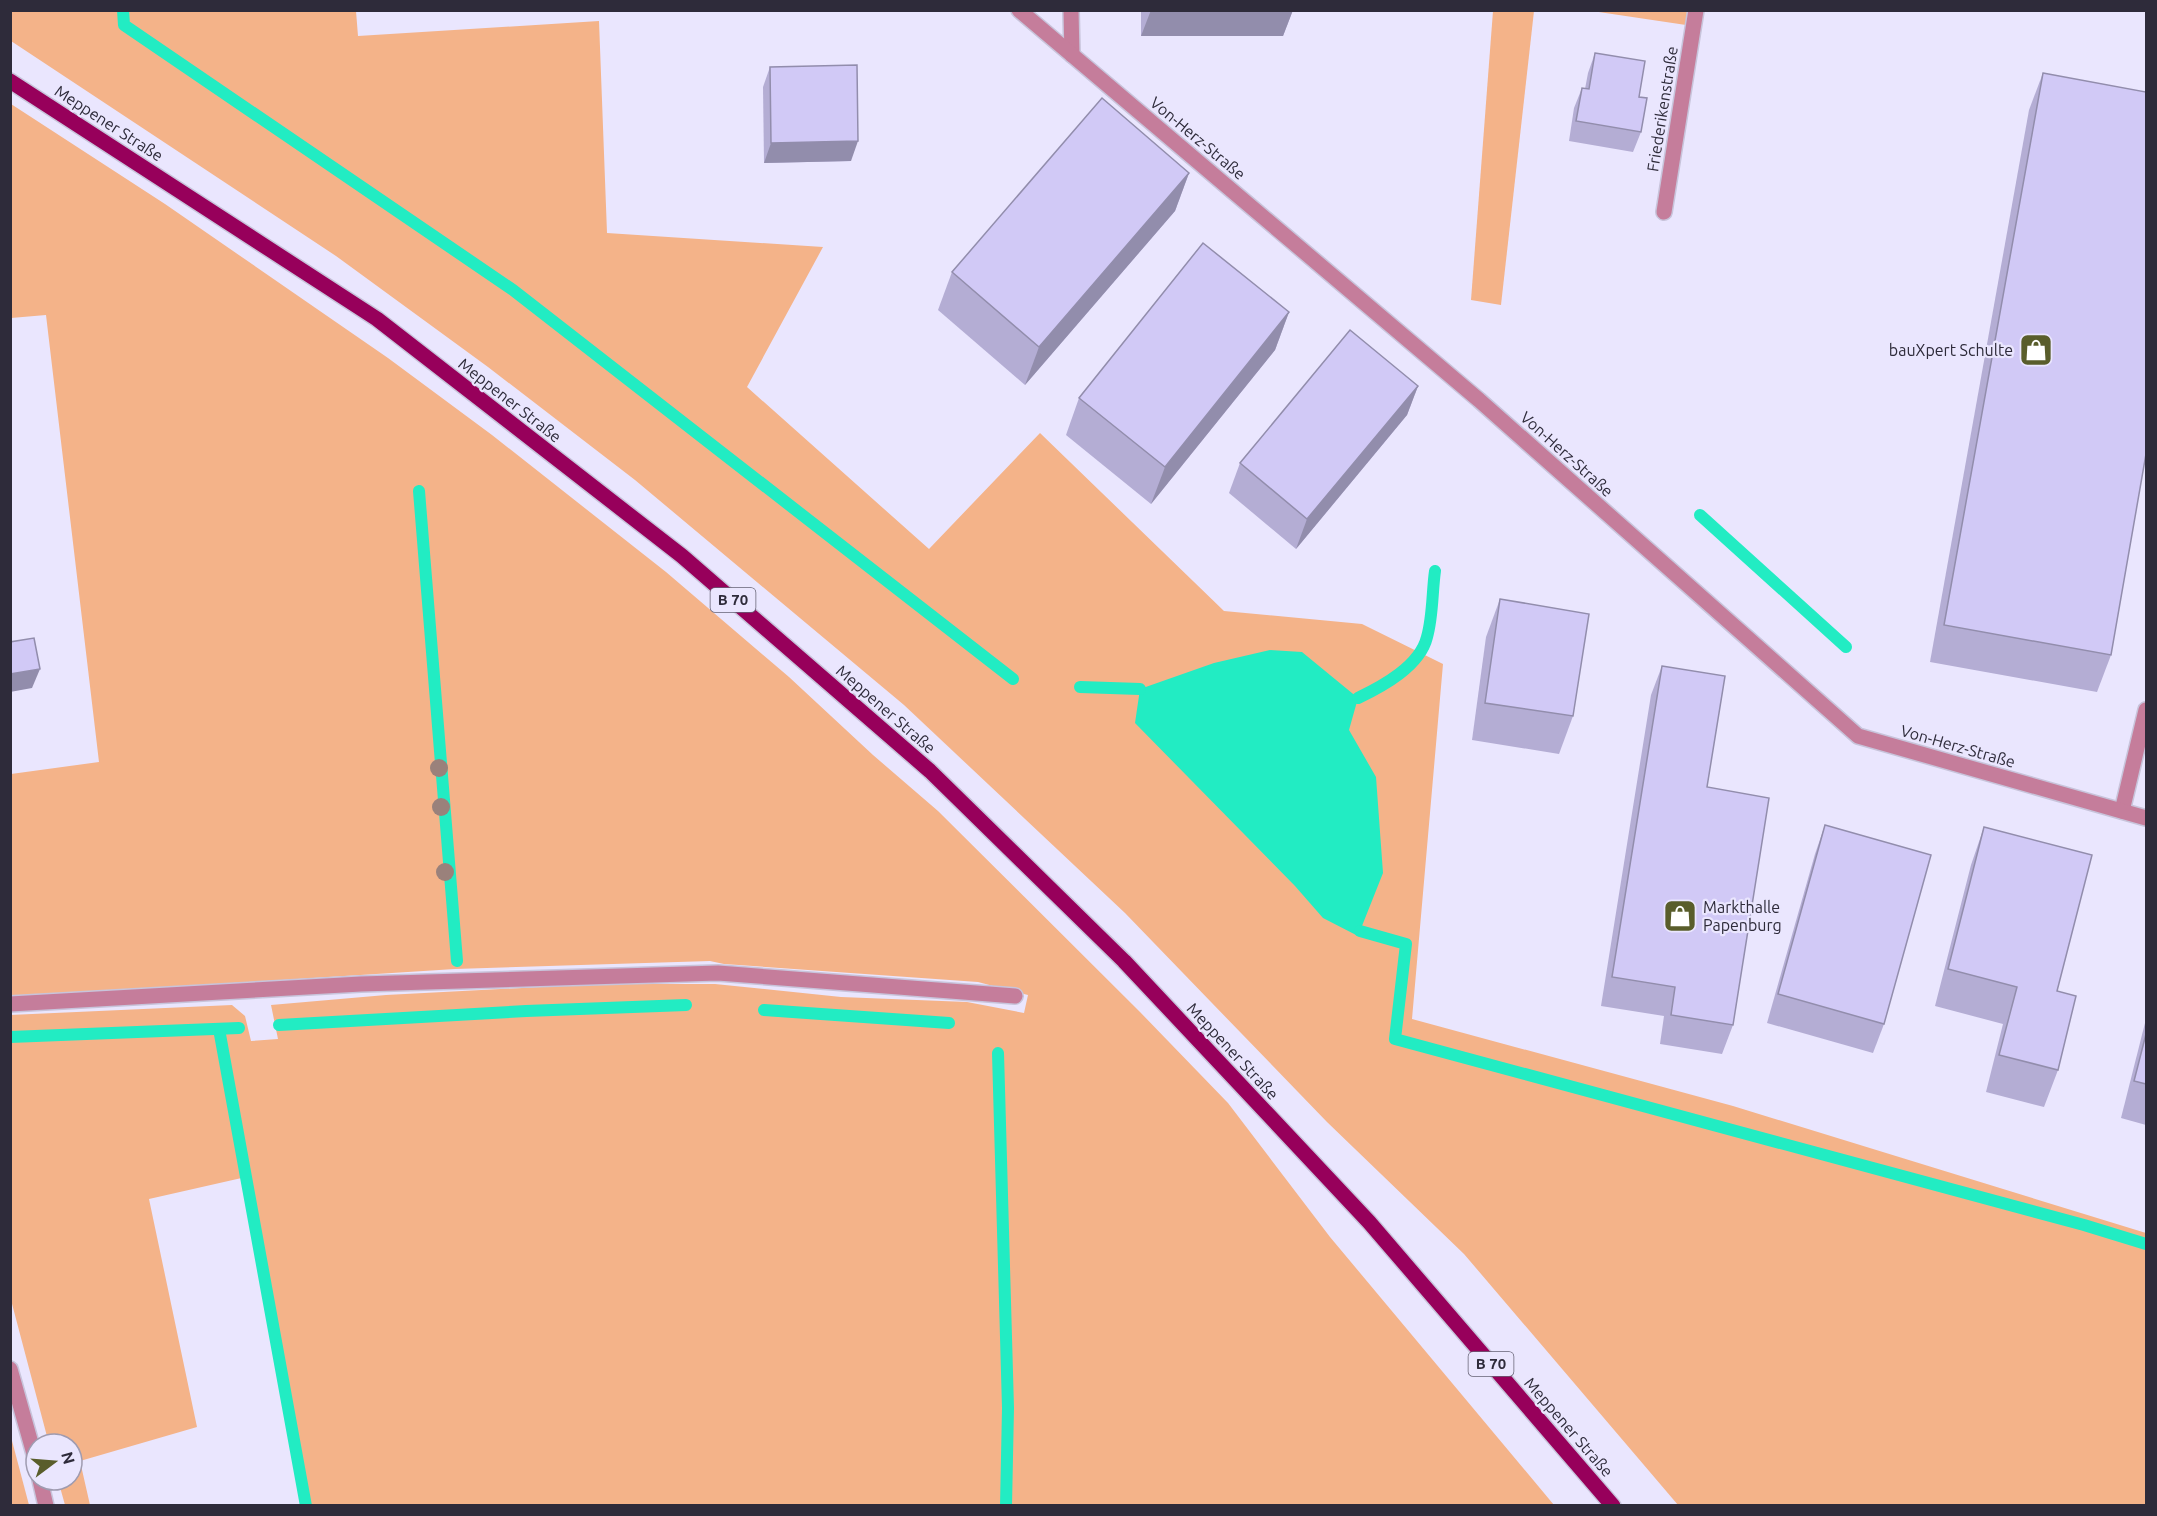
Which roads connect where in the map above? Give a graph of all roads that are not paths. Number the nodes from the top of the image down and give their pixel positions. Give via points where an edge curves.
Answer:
1 (1019, 10) edge
2 (1071, 10) edge
3 (1696, 10) edge
4 (1071, 55) junction
5 (10, 81) edge
6 (1664, 212) dead end
7 (2146, 710) edge
8 (2122, 811) junction
9 (2146, 818) edge
10 (1015, 996) dead end
11 (10, 1004) edge
12 (10, 1369) edge
13 (28, 1432) edge
14 (1613, 1506) edge

1 - 4 street, Von-Herz-Straße
2 - 4 street
3 - 6 street, Friederikenstraße
4 - 8 street, Von-Herz-Straße via 1470,392 1858,736
5 - 14 main road, Meppener Straße / B 70 via 377,320 682,556 930,771 1124,960 1368,1222
7 - 8 street
8 - 9 street, Von-Herz-Straße
10 - 11 street via 718,973 361,984
12 - 13 street

